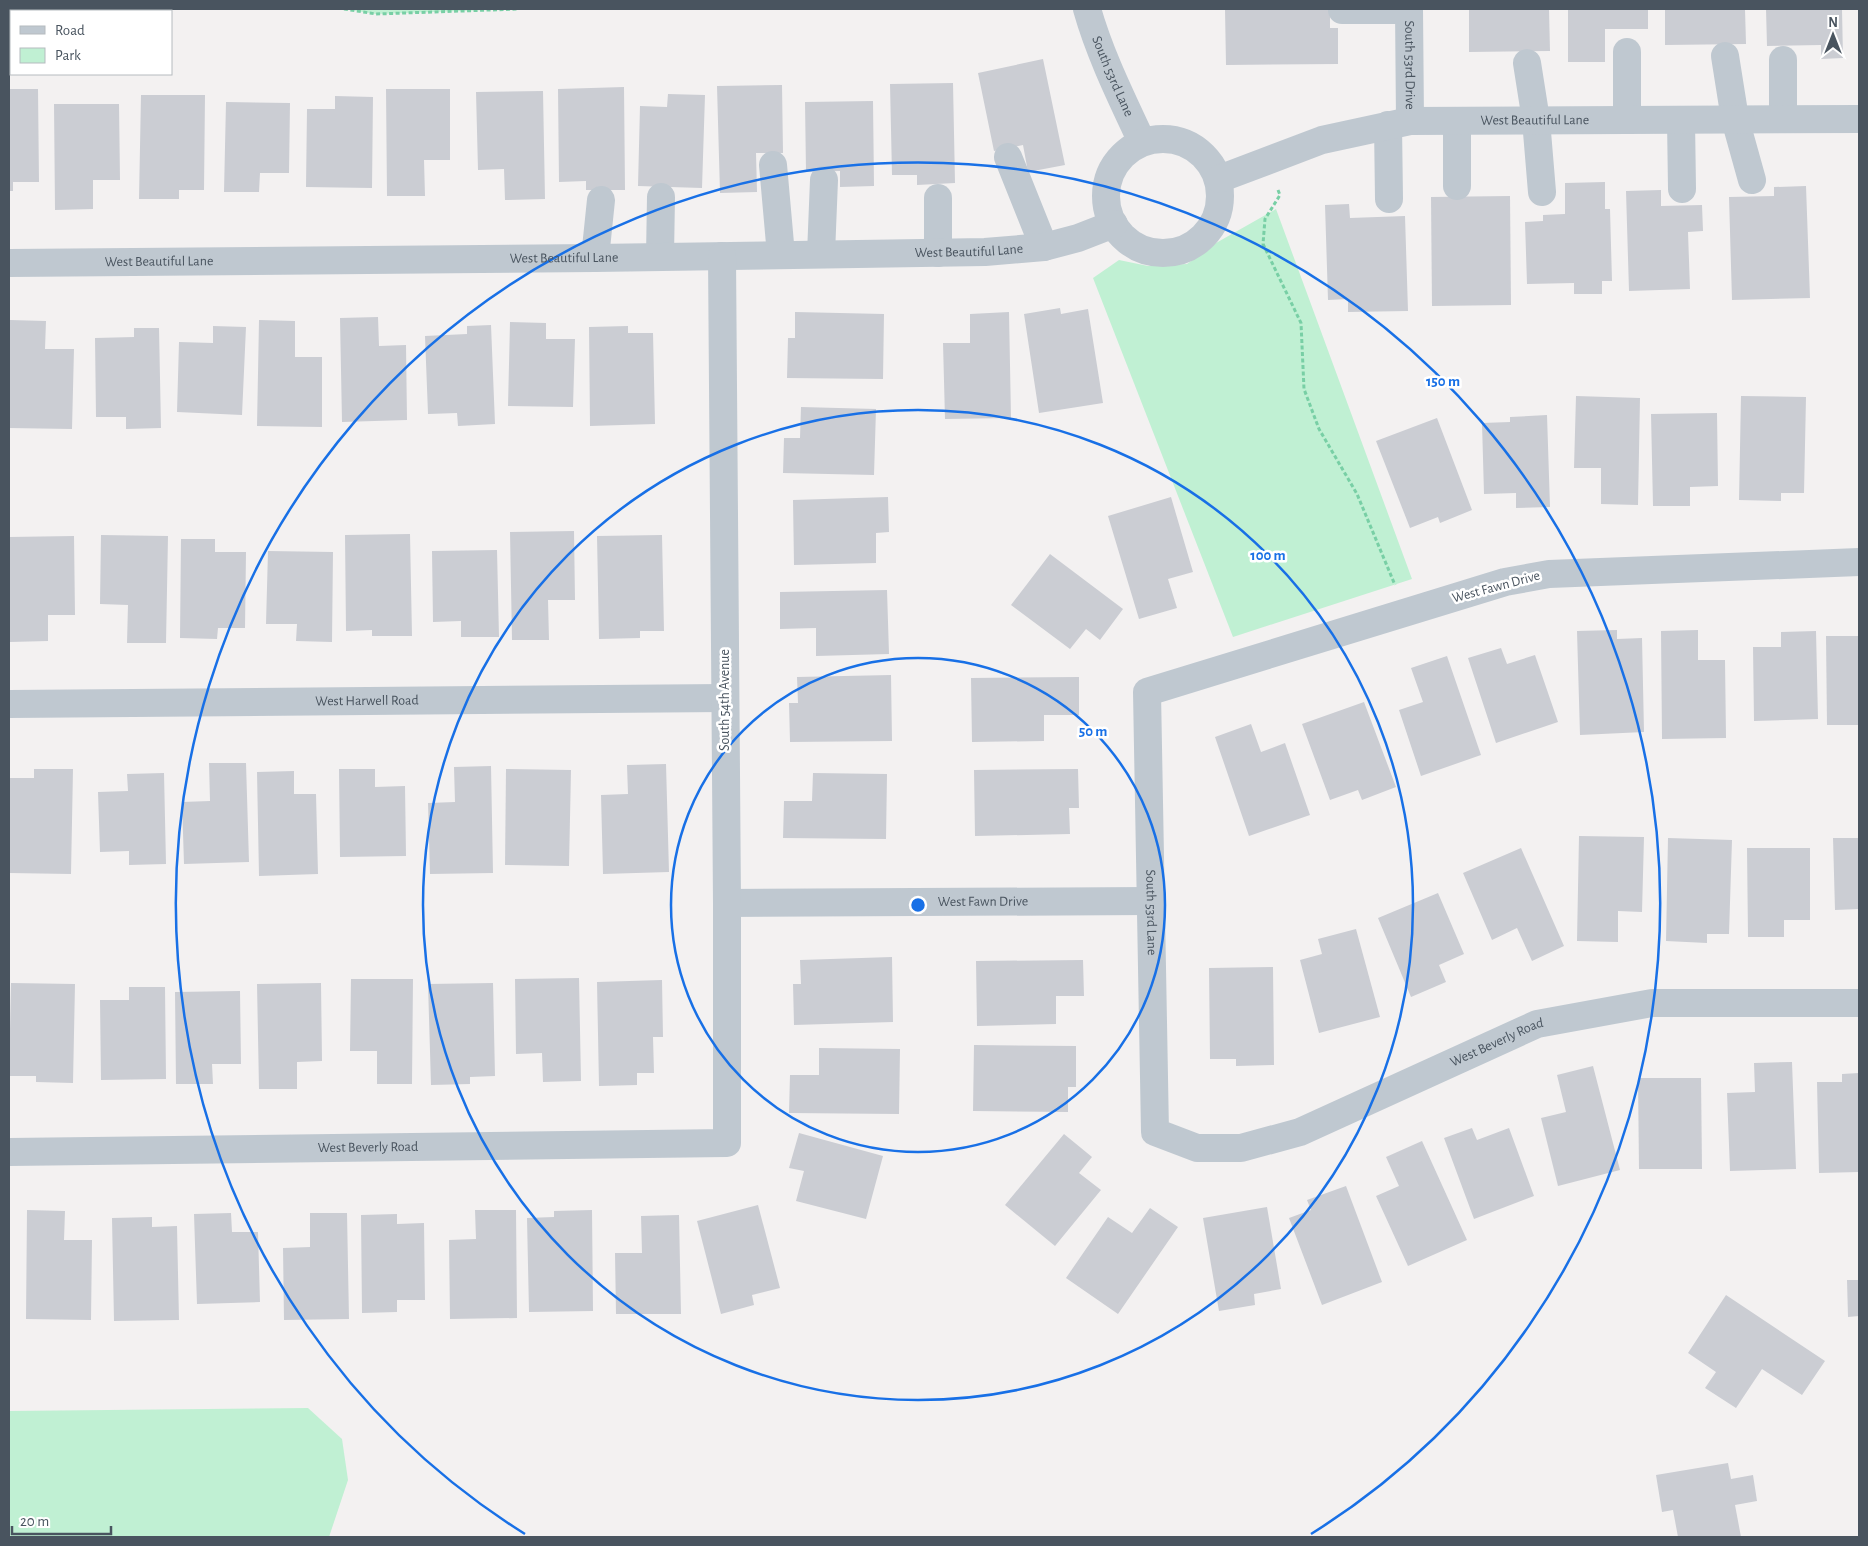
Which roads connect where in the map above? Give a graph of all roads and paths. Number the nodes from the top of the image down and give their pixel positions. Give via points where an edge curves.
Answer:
1 (344, 9) edge
2 (518, 9) edge
3 (1087, 9) edge
4 (1409, 9) edge
5 (1342, 10) dead end
6 (1626, 52) dead end
7 (1725, 56) dead end
8 (1783, 60) dead end
9 (1527, 63) dead end
10 (1735, 119) junction
11 (1783, 119) junction
12 (1859, 119) edge
13 (1536, 120) junction
14 (1627, 120) junction
15 (1681, 120) junction
16 (1457, 121) junction
17 (1399, 123) junction
18 (1142, 142) junction
19 (1008, 157) dead end
20 (1270, 158) junction
21 (773, 165) dead end
22 (1218, 179) junction
23 (824, 180) dead end
24 (1752, 180) dead end
25 (1457, 186) dead end
26 (1682, 189) dead end
27 (1542, 192) dead end
28 (661, 197) dead end
29 (938, 198) dead end
30 (1389, 199) dead end
31 (600, 200) dead end
32 (1114, 224) junction
33 (1044, 247) junction
34 (938, 253) junction
35 (821, 254) junction
36 (781, 255) junction
37 (660, 256) junction
38 (722, 256) junction
39 (596, 258) junction
40 (9, 263) edge
41 (1859, 562) edge
42 (1405, 613) junction
43 (1147, 692) joint
44 (725, 698) junction
45 (9, 704) edge
46 (1150, 901) junction
47 (727, 903) junction
48 (1859, 1003) edge
49 (1154, 1132) joint
50 (727, 1143) joint
51 (9, 1152) edge

1 - 2 path via 376,14
3 - 18 street, South 53rd Lane
4 - 5 street
4 - 17 street, South 53rd Drive
6 - 14 street
7 - 10 street
8 - 11 street
9 - 13 street
10 - 11 street, West Beautiful Lane
10 - 15 street, West Beautiful Lane
10 - 24 street
11 - 12 street, West Beautiful Lane
13 - 14 street, West Beautiful Lane
13 - 16 street, West Beautiful Lane
13 - 27 street
14 - 15 street, West Beautiful Lane
15 - 26 street
16 - 17 street, West Beautiful Lane
16 - 25 street
17 - 20 street, West Beautiful Lane via 1322,140
17 - 30 street, South 53rd Drive
18 - 22 street via 1160,138 1196,148 1210,162
18 - 32 street via 1126,152 1114,166 1107,184 1106,202
19 - 33 street
20 - 22 street, West Beautiful Lane
20 - 42 path via 1280,195 1265,219 1263,244 1301,323 1304,389 1319,429 1357,494
21 - 36 street
22 - 32 street via 1221,198 1217,216 1207,233 1192,245 1175,252 1156,252 1138,247
23 - 35 street
28 - 37 street
29 - 34 street
31 - 39 street
32 - 33 street, West Beautiful Lane
33 - 34 street, West Beautiful Lane
34 - 35 street, West Beautiful Lane
35 - 36 street, West Beautiful Lane
36 - 38 street, West Beautiful Lane
37 - 38 street, West Beautiful Lane
37 - 39 street, West Beautiful Lane
38 - 44 street, South 54th Avenue
39 - 40 street, West Beautiful Lane
41 - 42 street, West Fawn Drive via 1549,574 1505,582
42 - 43 street, West Fawn Drive
43 - 46 street, South 53rd Lane
44 - 45 street, West Harwell Road
44 - 47 street, South 54th Avenue
46 - 47 street, West Fawn Drive
46 - 49 street, South 53rd Lane
47 - 50 street, South 54th Avenue
48 - 49 street, West Beverly Road via 1652,1004 1537,1024 1300,1132 1241,1148 1197,1148
50 - 51 street, West Beverly Road

